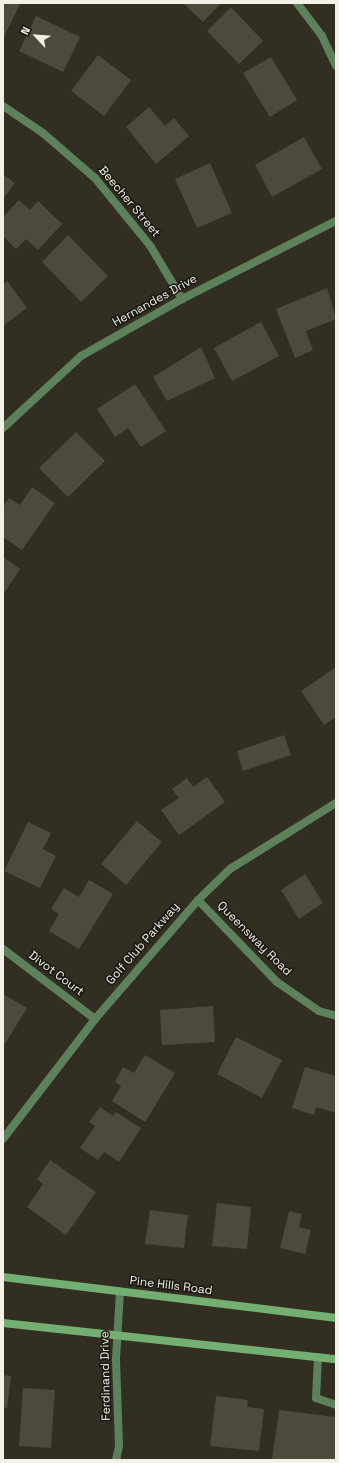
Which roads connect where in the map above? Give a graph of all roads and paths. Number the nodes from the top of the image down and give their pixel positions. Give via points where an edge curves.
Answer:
1 (297, 3) edge
2 (336, 66) edge
3 (3, 106) edge
4 (336, 221) edge
5 (182, 299) junction
6 (3, 428) edge
7 (336, 803) edge
8 (198, 900) junction
9 (3, 949) edge
10 (336, 1016) edge
11 (95, 1019) junction
12 (3, 1139) edge
13 (3, 1277) edge
14 (120, 1292) junction
15 (336, 1318) edge
16 (3, 1323) edge
17 (117, 1336) junction
18 (318, 1357) junction
19 (336, 1359) edge
20 (336, 1405) edge
21 (116, 1460) edge

1 - 2 street via 322,36
3 - 5 street, Beecher Street via 43,133 95,178 151,247
4 - 5 street, Hernandes Drive
5 - 6 street, Hernandes Drive via 82,356
7 - 8 street, Golf Club Parkway via 230,869
8 - 10 street, Queensway Road via 277,982 319,1011
8 - 11 street, Golf Club Parkway
9 - 11 street, Divot Court
11 - 12 street, Golf Club Parkway
13 - 14 main road, Pine Hills Road
14 - 15 main road, Pine Hills Road
14 - 17 street, Ferdinand Drive
16 - 17 main road
17 - 18 main road
17 - 21 street, Ferdinand Drive via 119,1446
18 - 19 main road
18 - 20 street via 316,1398

